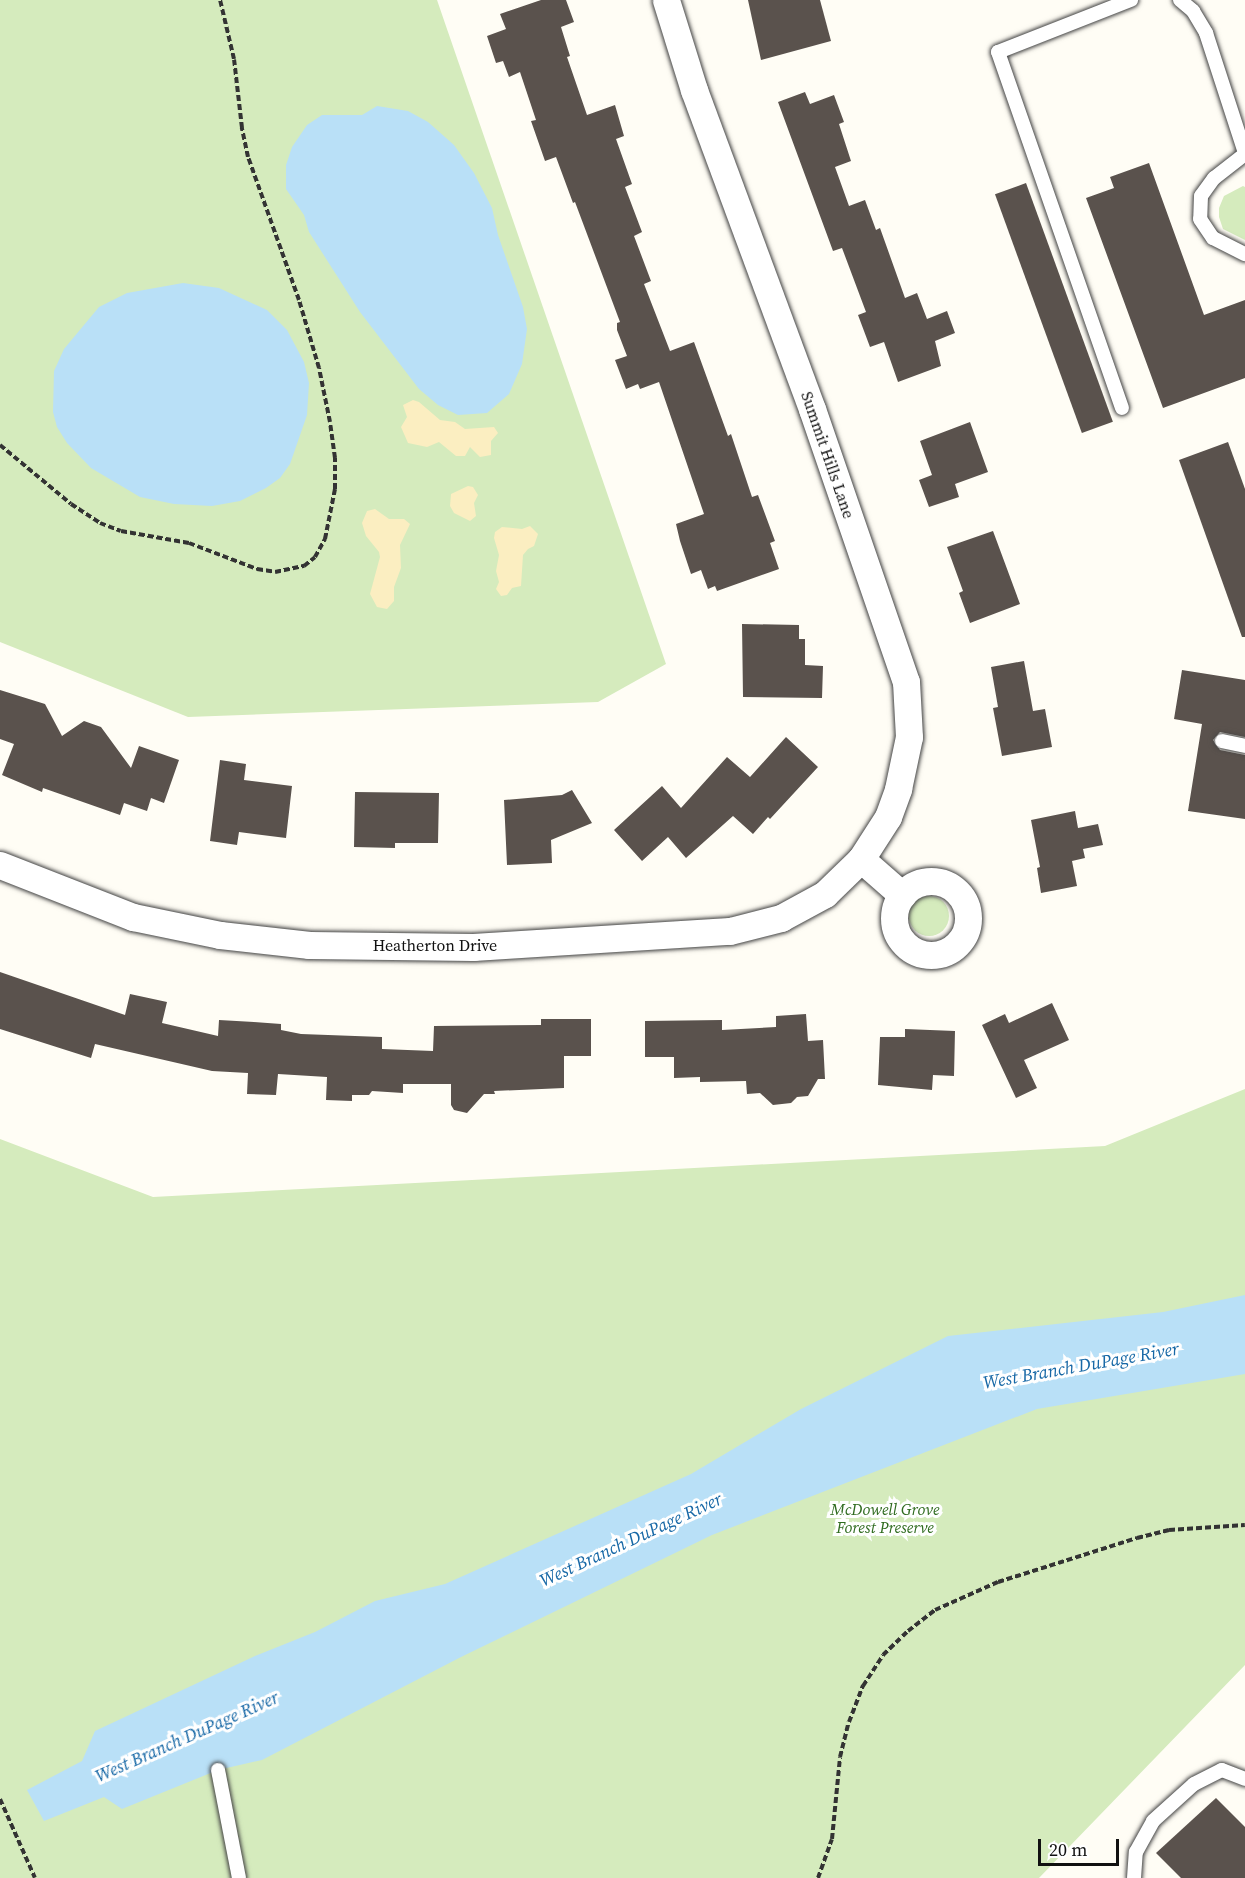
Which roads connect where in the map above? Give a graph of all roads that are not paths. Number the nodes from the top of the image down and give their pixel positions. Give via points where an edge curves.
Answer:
1 (666, 0) edge
2 (1131, 0) edge
3 (1180, 0) edge
4 (1245, 154) edge
5 (1245, 254) edge
6 (1122, 408) dead end
7 (1222, 741) dead end
8 (1245, 746) edge
9 (861, 860) junction
10 (0, 866) edge
11 (902, 895) dead end
12 (218, 1770) dead end
13 (1245, 1779) edge
14 (239, 1878) edge
15 (1134, 1878) edge

1 - 9 street, Summit Hills Lane via 694,90 812,408 906,682 909,737 898,789 888,817
2 - 6 lane via 998,52
3 - 4 lane via 1193,11 1206,33
4 - 5 lane via 1214,178 1201,196 1200,219 1213,238
7 - 8 lane
9 - 10 street, Heatherton Drive via 825,894 781,918 730,931 473,947 309,945 220,934 133,917
9 - 11 street
12 - 14 lane
13 - 15 lane via 1222,1770 1194,1784 1153,1821 1136,1852

